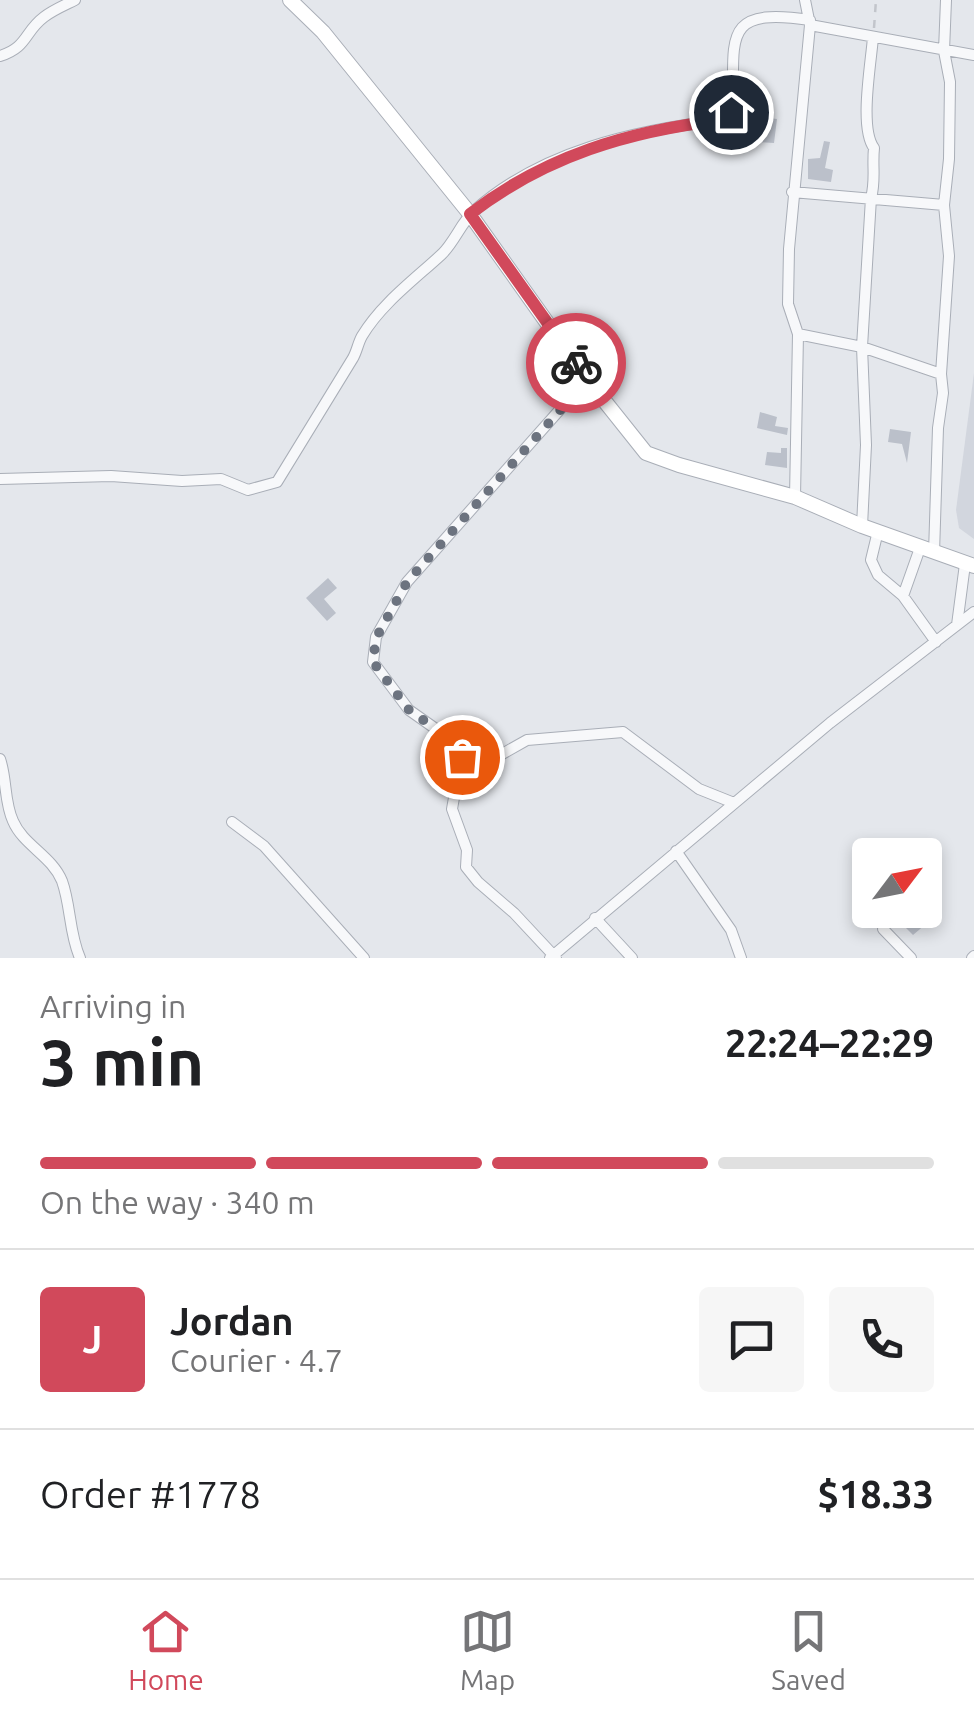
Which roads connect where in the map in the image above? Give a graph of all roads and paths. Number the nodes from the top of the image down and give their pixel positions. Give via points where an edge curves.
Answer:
1 (75, 0) edge
2 (805, 0) edge
3 (876, 0) edge
4 (946, 0) edge
5 (296, 2) edge
6 (810, 23) junction
7 (874, 37) junction
8 (944, 51) junction
9 (974, 55) edge
10 (0, 56) edge
11 (792, 192) junction
12 (871, 198) junction
13 (944, 205) junction
14 (470, 214) junction
15 (798, 334) junction
16 (862, 348) junction
17 (940, 374) junction
18 (588, 379) junction
19 (0, 479) edge
20 (795, 496) junction
21 (862, 526) junction
22 (878, 532) junction
23 (927, 550) junction
24 (970, 565) edge
25 (903, 596) junction
26 (974, 612) edge
27 (957, 624) junction
28 (936, 642) junction
29 (0, 759) edge
30 (465, 774) junction
31 (734, 802) junction
32 (232, 822) dead end
33 (676, 852) junction
34 (595, 918) junction
35 (883, 929) dead end
36 (553, 957) edge
37 (80, 958) edge
38 (364, 958) edge
39 (632, 958) edge
40 (741, 958) edge
41 (911, 958) edge

1 - 10 street via 45,16 14,52
2 - 6 street
3 - 7 path
4 - 8 street
5 - 14 main road
6 - 7 street
6 - 11 street
6 - 14 street via 779,16 746,22 734,47 733,108 722,120 642,131 558,159
7 - 8 street
7 - 12 street via 867,119 874,148
8 - 9 street
8 - 13 street via 950,82
11 - 12 street
11 - 15 street via 788,304
12 - 13 street
12 - 16 street
13 - 17 street via 949,271
14 - 18 main road
14 - 19 street via 446,249 362,337 277,482 248,490 222,478
15 - 16 street
15 - 20 street
16 - 17 street
16 - 21 street
17 - 23 street
18 - 20 main road via 646,452
18 - 30 street via 407,582 376,638 373,662 409,710 454,744
20 - 21 main road
21 - 22 main road
22 - 23 main road
22 - 25 street via 871,560
23 - 24 main road
23 - 25 street
24 - 27 street
25 - 28 street
26 - 27 street
27 - 28 street
28 - 31 street
29 - 37 street via 12,820 63,883
30 - 31 street via 528,740 623,732 700,789
30 - 36 street via 452,810 468,850 466,867
31 - 33 street
32 - 38 street via 264,846
33 - 34 street
33 - 40 street via 731,930
34 - 36 street
34 - 39 street
35 - 41 street

